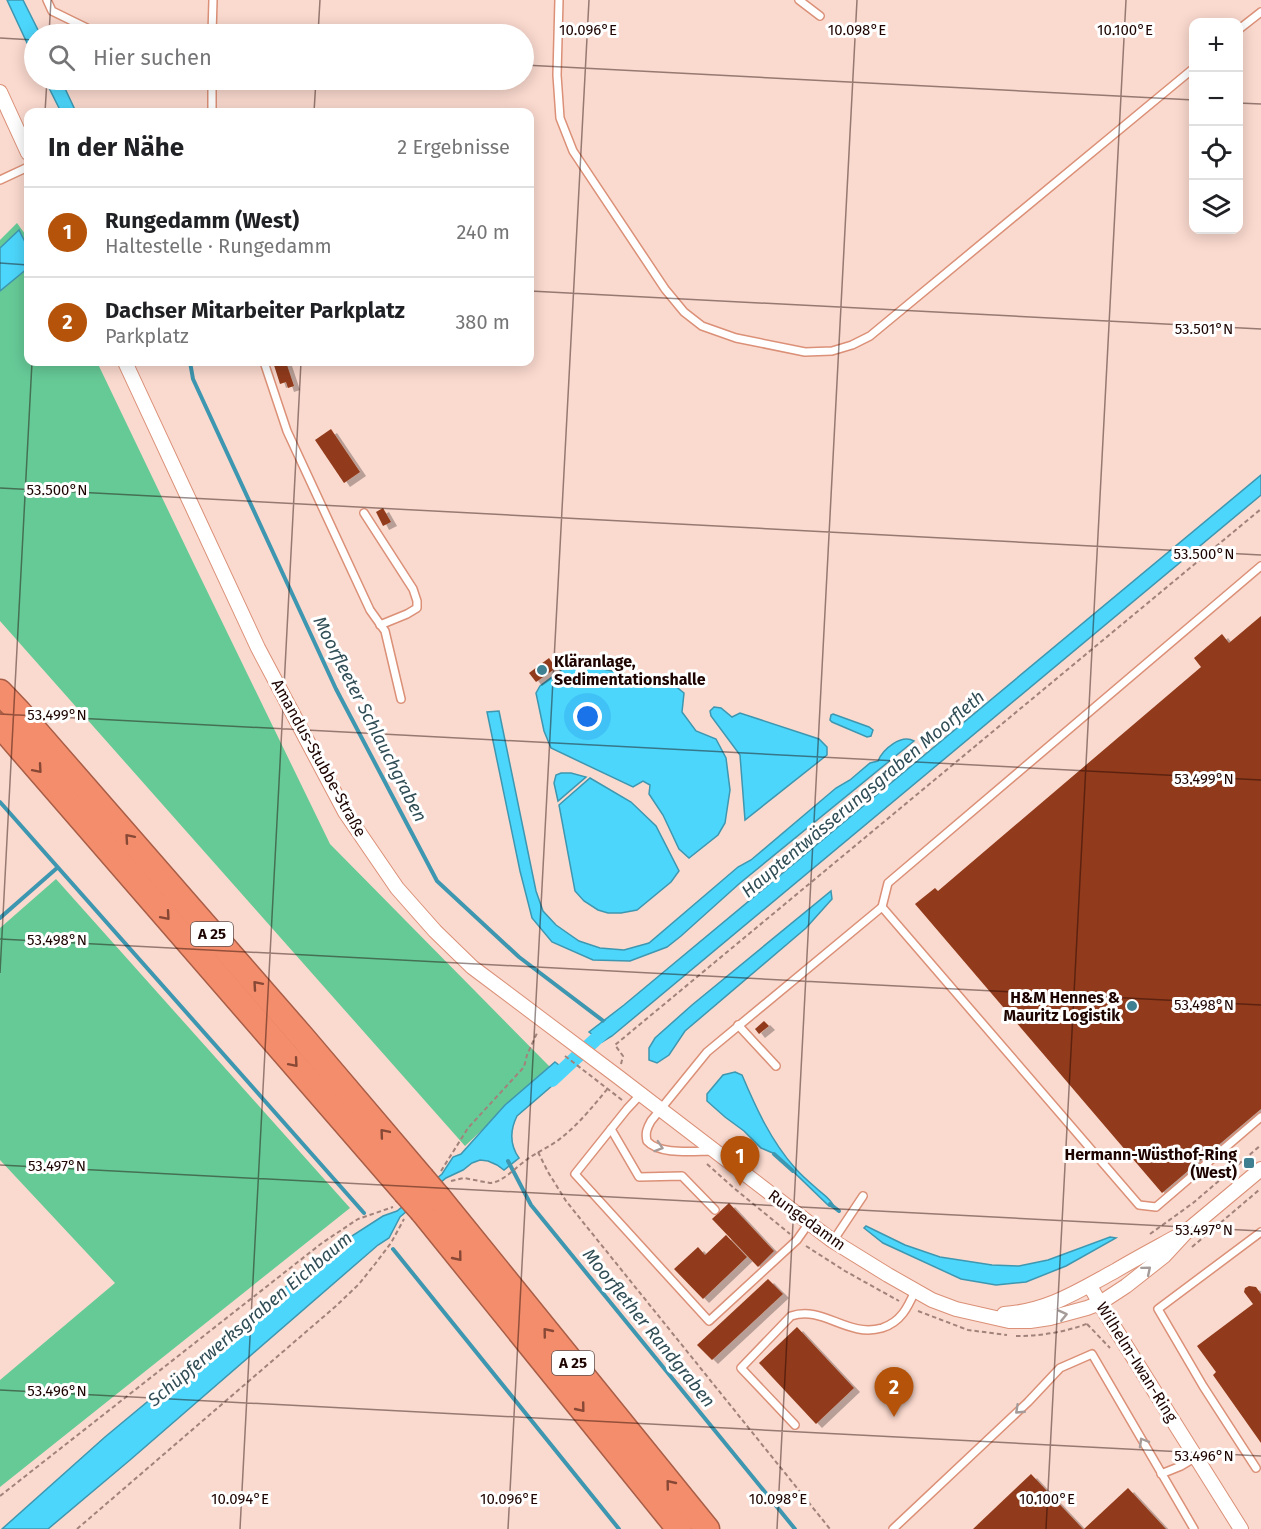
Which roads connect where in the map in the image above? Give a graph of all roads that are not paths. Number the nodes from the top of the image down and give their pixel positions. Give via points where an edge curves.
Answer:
1 (47, 0) edge
2 (213, 0) edge
3 (559, 0) edge
4 (799, 0) edge
5 (1261, 12) edge
6 (820, 16) dead end
7 (79, 24) edge
8 (212, 24) edge
9 (1243, 27) edge
10 (1189, 72) edge
11 (212, 90) edge
12 (0, 92) edge
13 (212, 108) edge
14 (24, 144) edge
15 (24, 169) edge
16 (0, 180) edge
17 (127, 366) edge
18 (265, 366) edge
19 (364, 513) dead end
20 (1261, 566) edge
21 (380, 624) junction
22 (0, 692) edge
23 (401, 699) dead end
24 (0, 725) edge
25 (882, 907) junction
26 (738, 1025) junction
27 (776, 1066) dead end
28 (617, 1076) joint
29 (641, 1094) junction
30 (661, 1110) junction
31 (1261, 1117) edge
32 (611, 1129) junction
33 (714, 1151) junction
34 (1261, 1169) edge
35 (416, 1187) junction
36 (862, 1196) dead end
37 (429, 1202) junction
38 (715, 1210) dead end
39 (809, 1224) junction
40 (1188, 1230) junction
41 (1261, 1232) edge
42 (833, 1241) junction
43 (1090, 1286) junction
44 (915, 1291) junction
45 (1103, 1308) junction
46 (984, 1315) junction
47 (795, 1425) dead end
48 (1196, 1457) junction
49 (1256, 1468) dead end
50 (1161, 1474) junction
51 (679, 1529) edge
52 (707, 1529) edge
53 (893, 1529) edge
54 (1194, 1529) edge
55 (1241, 1529) edge

1 - 7 lane via 52,11
2 - 8 lane
3 - 10 lane via 560,118 573,151 664,289 702,326 736,338 805,352 832,351 870,336
4 - 6 lane
5 - 9 lane
11 - 13 lane
12 - 14 street
15 - 16 lane
17 - 28 street, Amandus-Stubbe-Straße via 258,648 345,812 397,888 471,967
18 - 21 lane via 287,430
19 - 21 lane via 417,600 417,608
20 - 25 lane via 888,883
21 - 23 lane
35 -> 22 highway, A 25 via 295,1029
24 -> 35 highway, A 25
25 - 26 lane
25 - 31 lane via 1139,1205 1156,1207
26 - 27 lane
26 - 30 lane via 707,1052
28 - 29 street, Rungedamm
29 - 30 street, Rungedamm
29 - 32 lane
30 - 33 street, Rungedamm
30 -> 33 lane via 647,1128 648,1143 667,1150
32 - 38 lane via 639,1177 682,1176
32 - 39 lane via 575,1174 709,1321 797,1240
33 - 39 street, Rungedamm
34 - 40 street, Rungedamm
35 - 37 highway, A 25, bridge
36 - 42 lane
37 -> 51 highway, A 25
52 -> 37 highway, A 25
39 - 42 street, Rungedamm
40 - 43 street, Rungedamm
45 -> 40 street, Rungedamm
41 - 49 lane via 1158,1309
42 - 44 street, Rungedamm
43 - 45 street, Wilhelm-Iwan-Ring
43 - 46 street, Rungedamm via 1058,1302 1008,1314
44 - 46 street, Rungedamm via 944,1305
44 - 47 lane via 900,1317 887,1327 871,1331 852,1329 813,1314 801,1312 791,1316 741,1368
46 -> 45 street, Rungedamm via 1030,1321
45 - 48 street, Wilhelm-Iwan-Ring
48 - 50 lane
48 - 55 street, Wilhelm-Iwan-Ring
50 -> 53 lane via 1092,1354 1060,1368
50 - 54 lane

